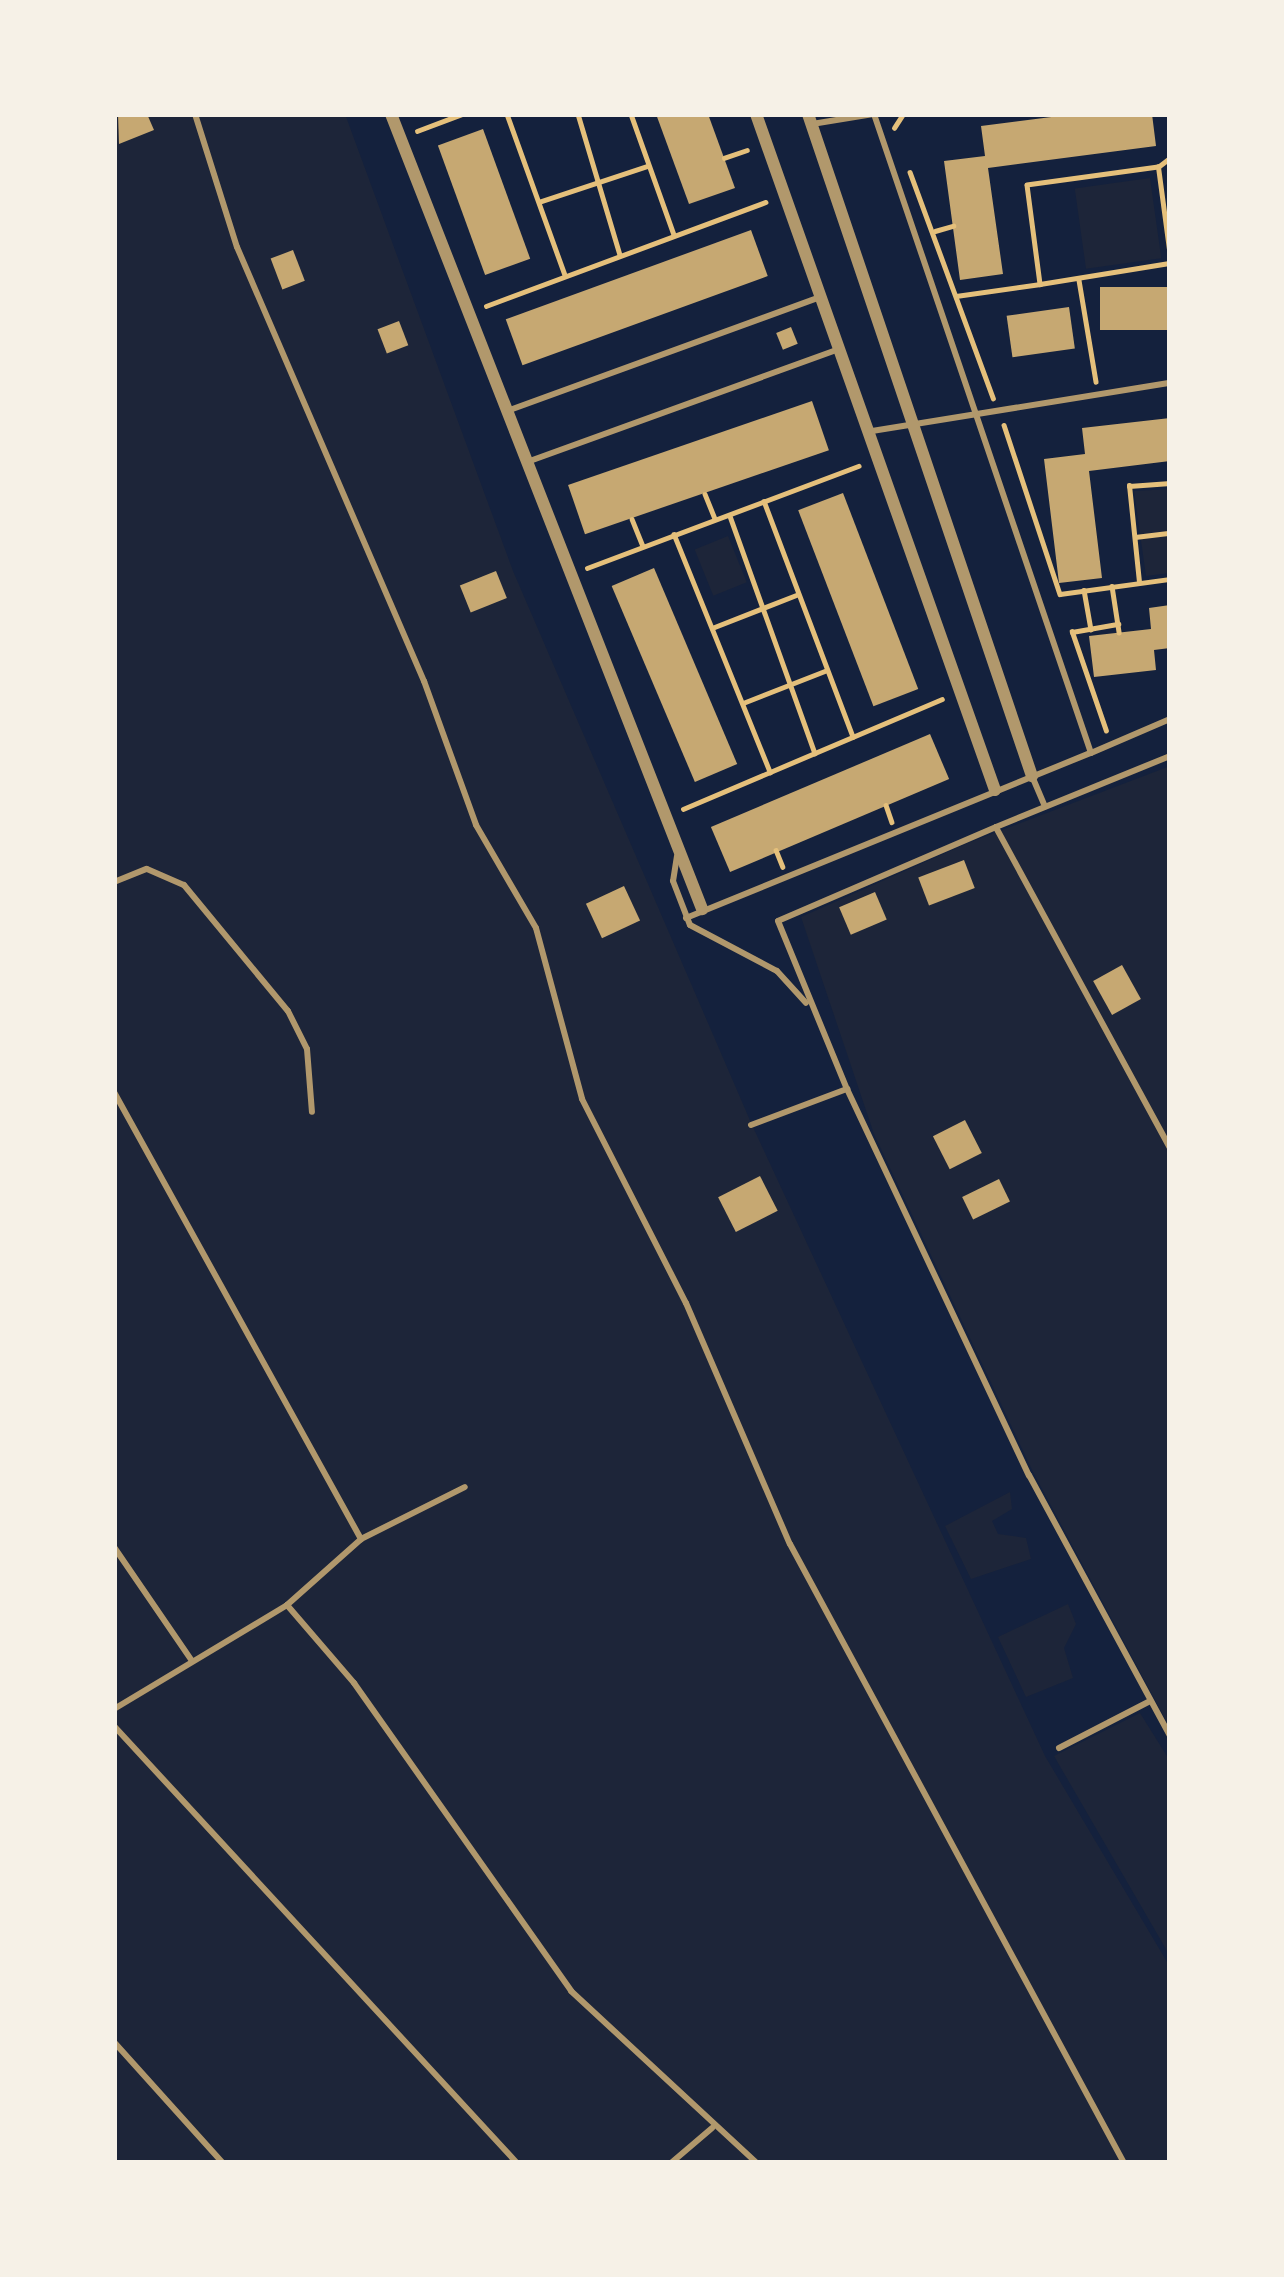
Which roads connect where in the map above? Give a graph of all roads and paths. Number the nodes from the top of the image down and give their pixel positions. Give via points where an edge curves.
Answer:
1 (195, 114) edge
2 (391, 114) edge
3 (462, 114) edge
4 (507, 114) edge
5 (578, 114) edge
6 (631, 114) edge
7 (756, 114) edge
8 (873, 114) edge
9 (903, 114) edge
10 (810, 119) edge
11 (400, 137) junction
12 (902, 149) dead end
13 (746, 150) dead end
14 (724, 158) dead end
15 (1170, 158) edge
16 (649, 166) junction
17 (1158, 167) junction
18 (910, 170) dead end
19 (602, 181) junction
20 (538, 202) junction
21 (765, 202) dead end
22 (953, 226) dead end
23 (933, 232) junction
24 (674, 235) junction
25 (620, 255) junction
26 (1170, 260) edge
27 (565, 275) junction
28 (1079, 278) junction
29 (1040, 284) junction
30 (959, 296) junction
31 (820, 297) junction
32 (941, 299) junction
33 (485, 306) dead end
34 (838, 349) junction
35 (1170, 383) edge
36 (1098, 393) junction
37 (995, 407) junction
38 (978, 409) junction
39 (502, 413) junction
40 (907, 420) junction
41 (868, 433) junction
42 (523, 464) junction
43 (858, 466) dead end
44 (1170, 483) edge
45 (706, 497) dead end
46 (764, 502) junction
47 (729, 514) junction
48 (715, 519) junction
49 (634, 523) dead end
50 (1170, 533) edge
51 (674, 535) junction
52 (1135, 537) junction
53 (644, 546) junction
54 (587, 568) dead end
55 (1170, 579) edge
56 (1139, 582) junction
57 (1112, 586) junction
58 (1084, 590) junction
59 (799, 594) junction
60 (763, 608) junction
61 (712, 628) junction
62 (1091, 629) junction
63 (827, 670) junction
64 (790, 685) junction
65 (941, 699) dead end
66 (742, 704) junction
67 (1170, 719) edge
68 (1106, 731) dead end
69 (853, 736) junction
70 (815, 753) junction
71 (1090, 753) junction
72 (1170, 756) edge
73 (770, 772) junction
74 (1032, 776) junction
75 (995, 790) junction
76 (1046, 807) junction
77 (683, 809) dead end
78 (996, 827) junction
79 (678, 852) junction
80 (114, 883) edge
81 (702, 909) junction
82 (686, 918) junction
83 (811, 1008) junction
84 (847, 1089) junction
85 (114, 1092) edge
86 (312, 1112) dead end
87 (751, 1125) dead end
88 (1170, 1148) edge
89 (465, 1487) dead end
90 (362, 1539) junction
91 (114, 1547) edge
92 (287, 1605) junction
93 (191, 1661) junction
94 (1150, 1701) junction
95 (114, 1709) edge
96 (114, 1726) edge
97 (1170, 1736) edge
98 (1058, 1748) dead end
99 (114, 2042) edge
100 (712, 2128) junction
101 (223, 2163) edge
102 (517, 2163) edge
103 (671, 2163) edge
104 (757, 2163) edge
105 (1124, 2163) edge

1 - 105 lane via 237,247 424,681 476,825 536,928 582,1099 686,1303 800,1564
2 - 11 street
3 - 11 path
4 - 20 path
5 - 19 path
6 - 16 path
7 - 31 street
8 - 10 lane
8 - 32 lane
9 - 12 path via 894,129
10 - 40 street
11 - 39 street
13 - 14 path
15 - 17 path
16 - 19 path
16 - 24 path
17 - 26 path
17 - 29 path via 1028,185
18 - 23 path
19 - 20 path
19 - 25 path
20 - 27 path
21 - 24 path
22 - 23 path
23 - 30 path
24 - 25 path
25 - 27 path
26 - 28 path
27 - 33 path
28 - 29 path
28 - 36 path
29 - 30 path
30 - 32 path
30 - 37 path
31 - 34 street
31 - 39 lane
32 - 38 lane
34 - 41 street
34 - 42 lane
35 - 36 lane
36 - 37 lane
37 - 38 lane
37 - 58 path via 1060,594
38 - 40 lane
38 - 71 lane
39 - 42 street
40 - 41 lane
40 - 74 street
41 - 75 street
42 - 79 street
43 - 46 path
44 - 52 path via 1129,486
45 - 48 path
46 - 47 path
46 - 59 path
47 - 48 path
47 - 60 path
48 - 51 path
49 - 53 path
50 - 52 path
51 - 53 path
51 - 61 path
52 - 56 path
53 - 54 path
55 - 56 path
56 - 57 path
57 - 58 path
57 - 62 path via 1118,628
58 - 62 path
59 - 60 path
59 - 63 path
60 - 61 path
60 - 64 path
61 - 66 path
62 - 68 path via 1072,632
63 - 64 path
63 - 69 path
64 - 66 path
64 - 70 path
65 - 69 path
66 - 73 path
67 - 71 lane
69 - 70 path
70 - 73 path
71 - 74 lane
72 - 76 lane
73 - 77 path
74 - 75 lane
74 - 76 lane
75 - 81 lane
76 - 78 lane
78 - 83 lane via 778,921
78 - 88 lane
79 - 81 street
79 - 82 lane via 673,881
80 - 86 lane via 147,868 184,885 288,1011 307,1049
81 - 82 lane
82 - 83 lane via 715,944 777,971
83 - 84 lane
84 - 87 lane
84 - 94 lane via 1029,1475
85 - 90 lane
89 - 90 lane
90 - 92 lane
91 - 93 lane
92 - 93 lane
92 - 100 lane via 354,1683 571,1990
93 - 95 lane
94 - 97 lane
94 - 98 lane
96 - 102 lane
99 - 101 lane
100 - 103 lane
100 - 104 lane

